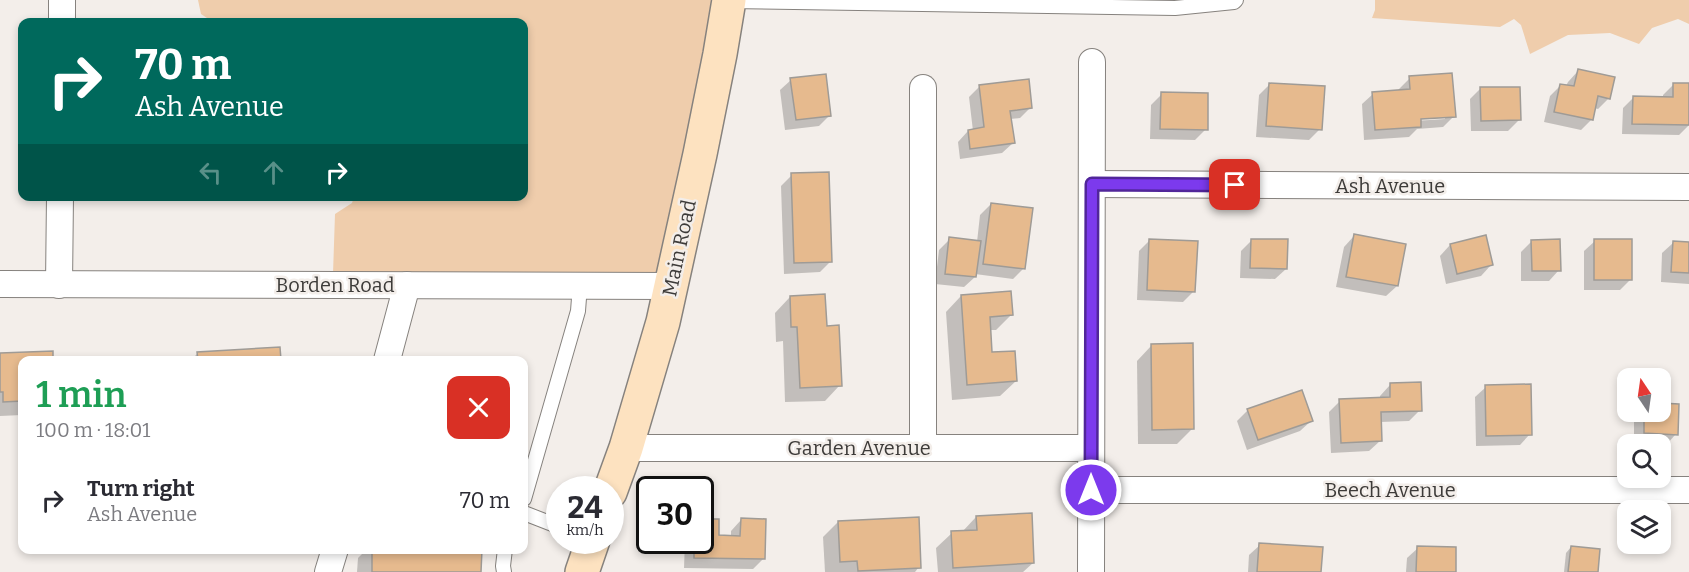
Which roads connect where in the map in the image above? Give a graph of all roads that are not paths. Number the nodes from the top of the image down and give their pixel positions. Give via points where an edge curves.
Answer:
1 (62, 0) edge
2 (729, 0) edge
3 (1236, 0) edge
4 (62, 18) edge
5 (1092, 62) dead end
6 (923, 88) dead end
7 (1092, 184) junction
8 (1689, 187) edge
9 (60, 201) edge
10 (0, 284) edge
11 (59, 285) junction
12 (407, 285) junction
13 (579, 285) junction
14 (671, 286) junction
15 (388, 356) edge
16 (1091, 447) junction
17 (626, 448) junction
18 (923, 448) junction
19 (616, 476) edge
20 (528, 485) edge
21 (1091, 490) junction
22 (1689, 490) edge
23 (528, 515) edge
24 (546, 522) edge
25 (333, 554) edge
26 (504, 554) edge
27 (588, 554) edge
28 (328, 572) edge
29 (504, 572) edge
30 (582, 572) edge
31 (1091, 572) edge

1 - 4 street
2 - 3 lane via 1175,9
2 - 14 main road, Main Road
5 - 7 street
6 - 18 street
7 - 8 street, Ash Avenue
7 - 16 street
9 - 11 street
10 - 11 street, Borden Road
11 - 12 street, Borden Road
12 - 13 street, Borden Road
12 - 15 street
13 - 14 street, Borden Road
13 - 20 lane via 578,311
14 - 17 main road, Main Road
16 - 18 street, Garden Avenue
16 - 21 street
17 - 18 street, Garden Avenue
17 - 19 main road, Main Road
21 - 22 street, Beech Avenue
21 - 31 street
23 - 24 lane
25 - 28 street
26 - 29 lane
27 - 30 main road

